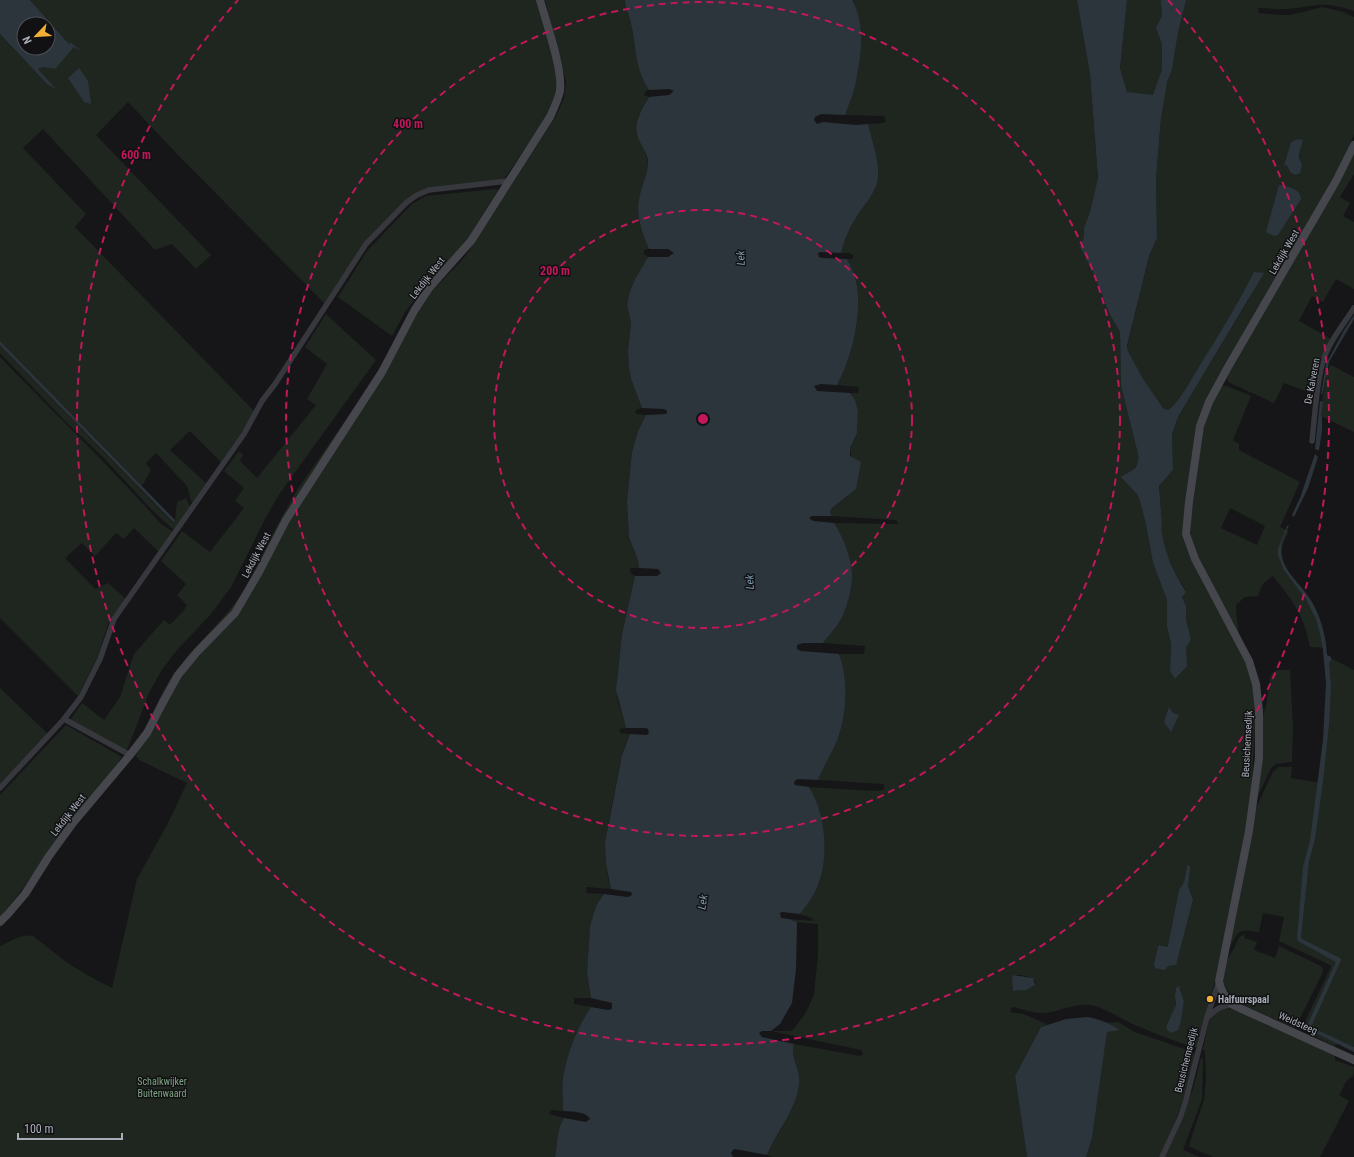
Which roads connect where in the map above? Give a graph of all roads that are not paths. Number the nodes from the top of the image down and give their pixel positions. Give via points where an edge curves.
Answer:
1 (540, 0) edge
2 (1354, 145) edge
3 (508, 181) junction
4 (1354, 308) edge
5 (1228, 367) joint
6 (1312, 440) dead end
7 (64, 719) junction
8 (130, 756) junction
9 (0, 788) edge
10 (0, 922) edge
11 (1219, 981) junction
12 (1233, 1005) junction
13 (1207, 1017) junction
14 (1354, 1060) edge
15 (1162, 1157) edge

1 - 3 street, Lekdijk West via 558,64 560,89 550,117
2 - 5 street, Lekdijk West
3 - 7 street via 428,190 408,202 366,244 262,401 244,434 114,619 100,659 81,697
3 - 8 street, Lekdijk West via 470,241 429,288 414,311 382,372 286,520 235,613 178,675 147,734
4 - 6 street, De Kalveren via 1335,337 1324,361 1318,387
5 - 11 street, Beusichemsedijk via 1209,402 1200,426 1186,519 1186,534 1195,559 1249,661 1256,684 1259,711 1259,758 1249,831
7 - 8 street
7 - 9 street
8 - 10 street, Lekdijk West via 73,823 25,894
11 - 12 street via 1224,994
11 - 13 street, Beusichemsedijk
12 - 13 street via 1220,1007
12 - 14 street, Weidsteeg
13 - 15 street, Beusichemsedijk via 1186,1100

